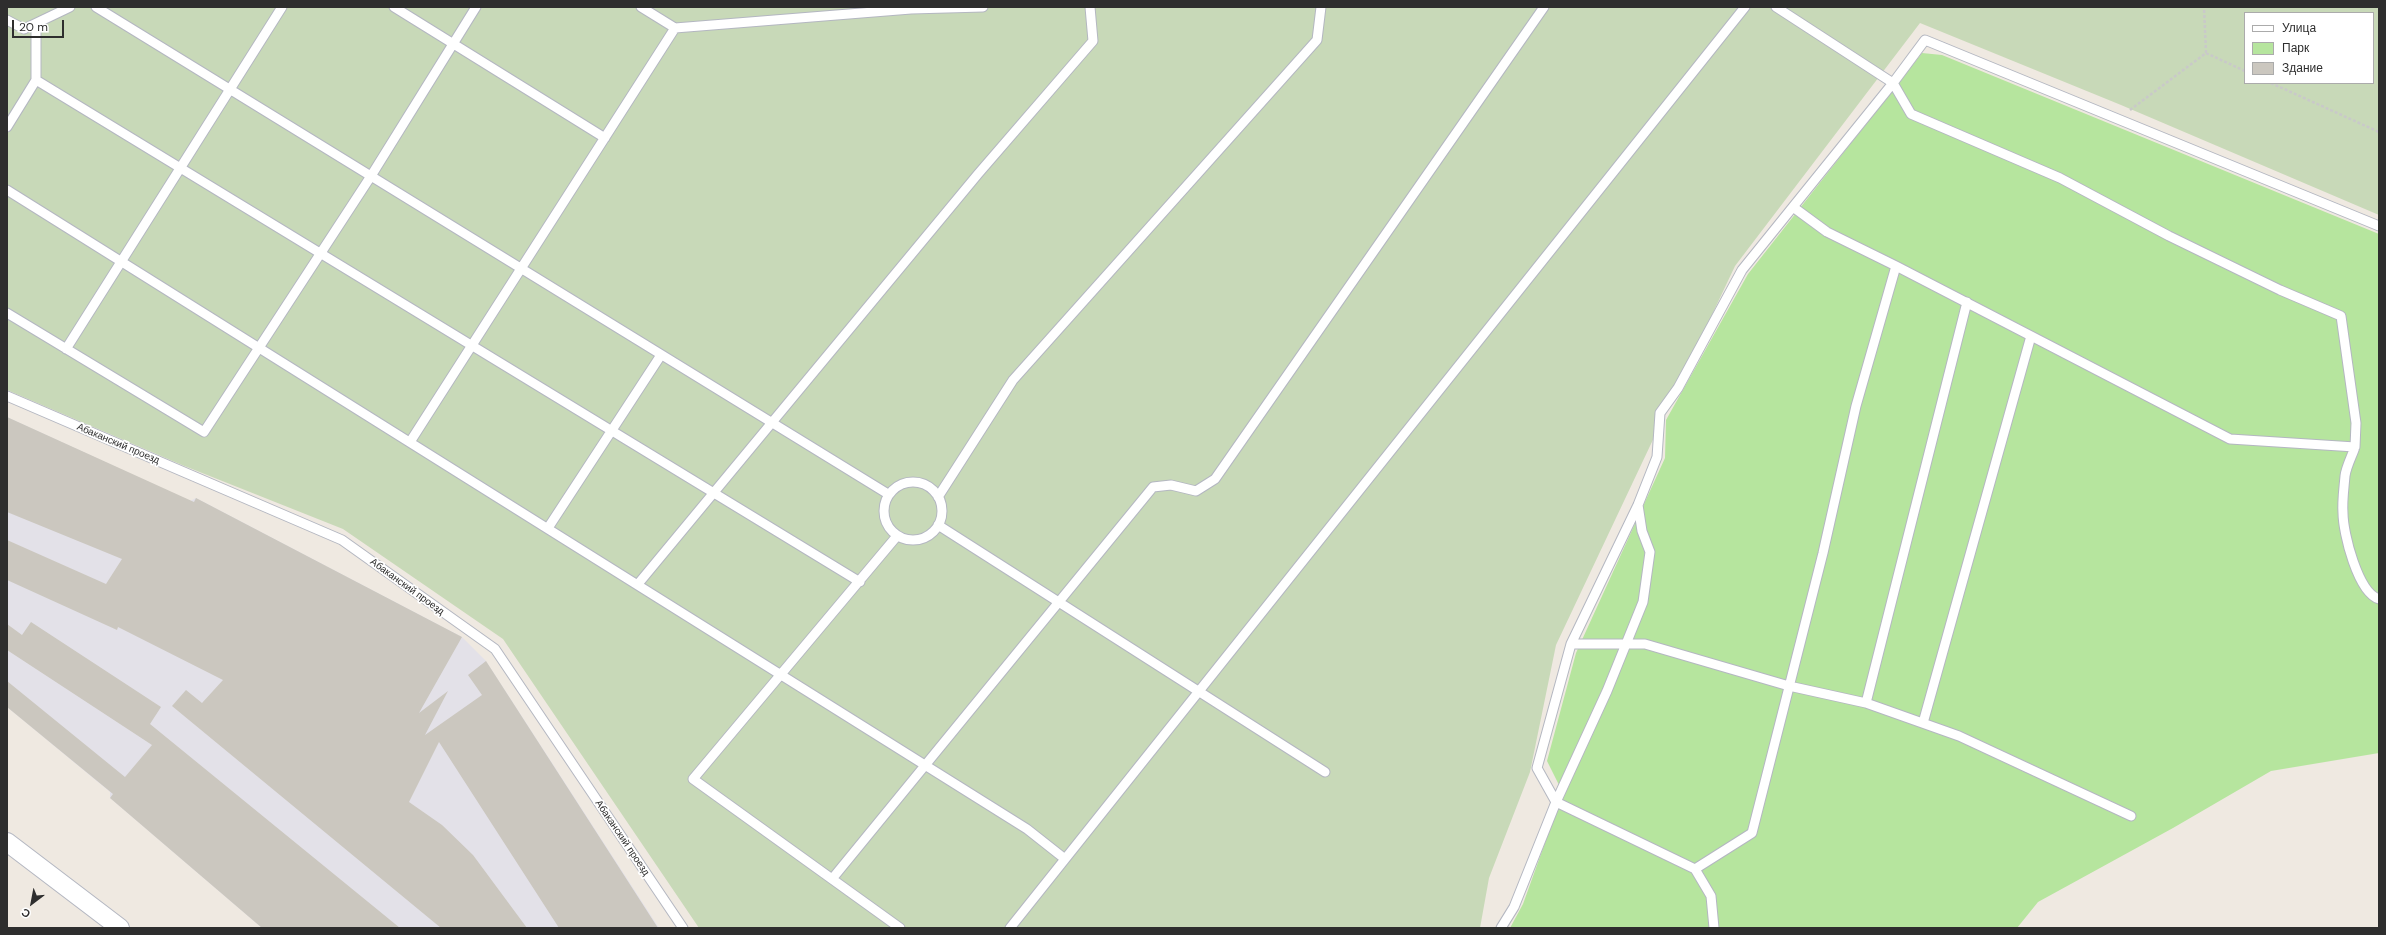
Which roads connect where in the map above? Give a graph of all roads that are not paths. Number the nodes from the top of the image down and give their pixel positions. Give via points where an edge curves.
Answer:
1 (70, 7) edge
2 (96, 7) edge
3 (282, 7) edge
4 (394, 7) edge
5 (476, 7) edge
6 (641, 7) edge
7 (983, 7) edge
8 (1090, 7) edge
9 (1321, 7) edge
10 (1544, 7) edge
11 (1745, 7) edge
12 (1776, 7) edge
13 (907, 8) edge
14 (7, 20) edge
15 (36, 24) junction
16 (675, 28) junction
17 (453, 44) junction
18 (36, 80) junction
19 (1893, 83) junction
20 (231, 90) junction
21 (7, 127) edge
22 (605, 138) junction
23 (181, 168) junction
24 (371, 176) junction
25 (7, 190) edge
26 (1793, 207) junction
27 (2379, 226) edge
28 (320, 253) junction
29 (122, 262) junction
30 (1896, 266) junction
31 (521, 269) junction
32 (1967, 302) junction
33 (7, 313) edge
34 (2031, 336) junction
35 (472, 345) junction
36 (259, 347) junction
37 (66, 348) junction
38 (661, 355) junction
39 (7, 396) edge
40 (772, 423) junction
41 (612, 430) junction
42 (410, 442) junction
43 (2355, 447) junction
44 (714, 493) junction
45 (888, 494) junction
46 (938, 497) junction
47 (1638, 505) junction
48 (938, 525) junction
49 (548, 528) junction
50 (898, 536) junction
51 (860, 582) junction
52 (638, 584) junction
53 (2379, 599) edge
54 (1060, 602) junction
55 (1571, 644) junction
56 (1627, 644) junction
57 (782, 674) junction
58 (1789, 686) junction
59 (1199, 691) junction
60 (1866, 703) junction
61 (1924, 723) junction
62 (926, 765) junction
63 (1325, 772) dead end
64 (1556, 802) junction
65 (2131, 816) dead end
66 (7, 842) edge
67 (1065, 859) junction
68 (1695, 869) junction
69 (832, 879) junction
70 (120, 928) edge
71 (683, 928) edge
72 (900, 928) edge
73 (1010, 928) edge
74 (1501, 928) edge
75 (1714, 928) edge

1 - 15 lane
2 - 20 lane
3 - 20 lane
4 - 17 lane
5 - 17 lane
6 - 16 lane
7 - 13 lane
8 - 40 lane via 1093,41 978,174
9 - 46 lane via 1317,40 1013,380
10 - 54 lane via 1214,479 1196,491 1171,486 1153,487
11 - 59 lane
12 - 19 lane
13 - 16 lane
14 - 15 lane via 24,29
15 - 18 lane
16 - 22 lane
17 - 22 lane
17 - 24 lane
18 - 21 lane
18 - 23 lane
19 - 26 lane
19 - 27 lane via 1925,40
19 - 43 lane via 1911,114 2060,178 2169,236 2280,290 2341,316 2356,423
20 - 23 lane
20 - 24 lane
22 - 31 lane
23 - 28 lane
23 - 29 lane
24 - 28 lane
24 - 31 lane
25 - 29 lane
26 - 30 lane via 1827,232
26 - 47 lane via 1742,270 1678,388 1660,413 1657,457
28 - 35 lane
28 - 36 lane
29 - 36 lane
29 - 37 lane
30 - 32 lane
30 - 58 lane via 1856,406
31 - 35 lane
31 - 38 lane
32 - 34 lane
32 - 60 lane
33 - 37 lane
34 - 43 lane via 2230,439
34 - 61 lane
35 - 41 lane
35 - 42 lane
36 - 37 lane via 204,432
36 - 42 lane
38 - 40 lane
38 - 41 lane
39 - 71 lane, Абаканский проезд via 342,540 495,650
40 - 44 lane
40 - 45 lane
41 - 44 lane
41 - 49 lane
42 - 49 lane
43 - 53 lane via 2345,475 2342,514 2350,551 2361,581 2375,598
44 - 51 lane
44 - 52 lane
45 - 46 lane via 895,487 914,482 928,486
45 - 50 lane via 883,513 885,522
46 - 48 lane via 942,516
47 - 55 lane
47 - 56 lane via 1642,531 1650,552 1643,602
48 - 50 lane via 925,538 906,540
48 - 54 lane
49 - 52 lane
50 - 51 lane
51 - 57 lane
52 - 57 lane
54 - 59 lane
54 - 62 lane
55 - 56 lane
55 - 64 lane via 1537,768
56 - 58 lane via 1645,644
56 - 64 lane
57 - 62 lane
57 - 69 lane via 693,779
58 - 60 lane
58 - 68 lane via 1752,833
59 - 63 lane
59 - 67 lane
60 - 61 lane
61 - 65 lane via 1959,736
62 - 67 lane via 1027,829
62 - 69 lane
64 - 68 lane
64 - 74 lane via 1514,907
66 - 70 street
67 - 73 lane
68 - 75 lane via 1711,896
69 - 72 lane

